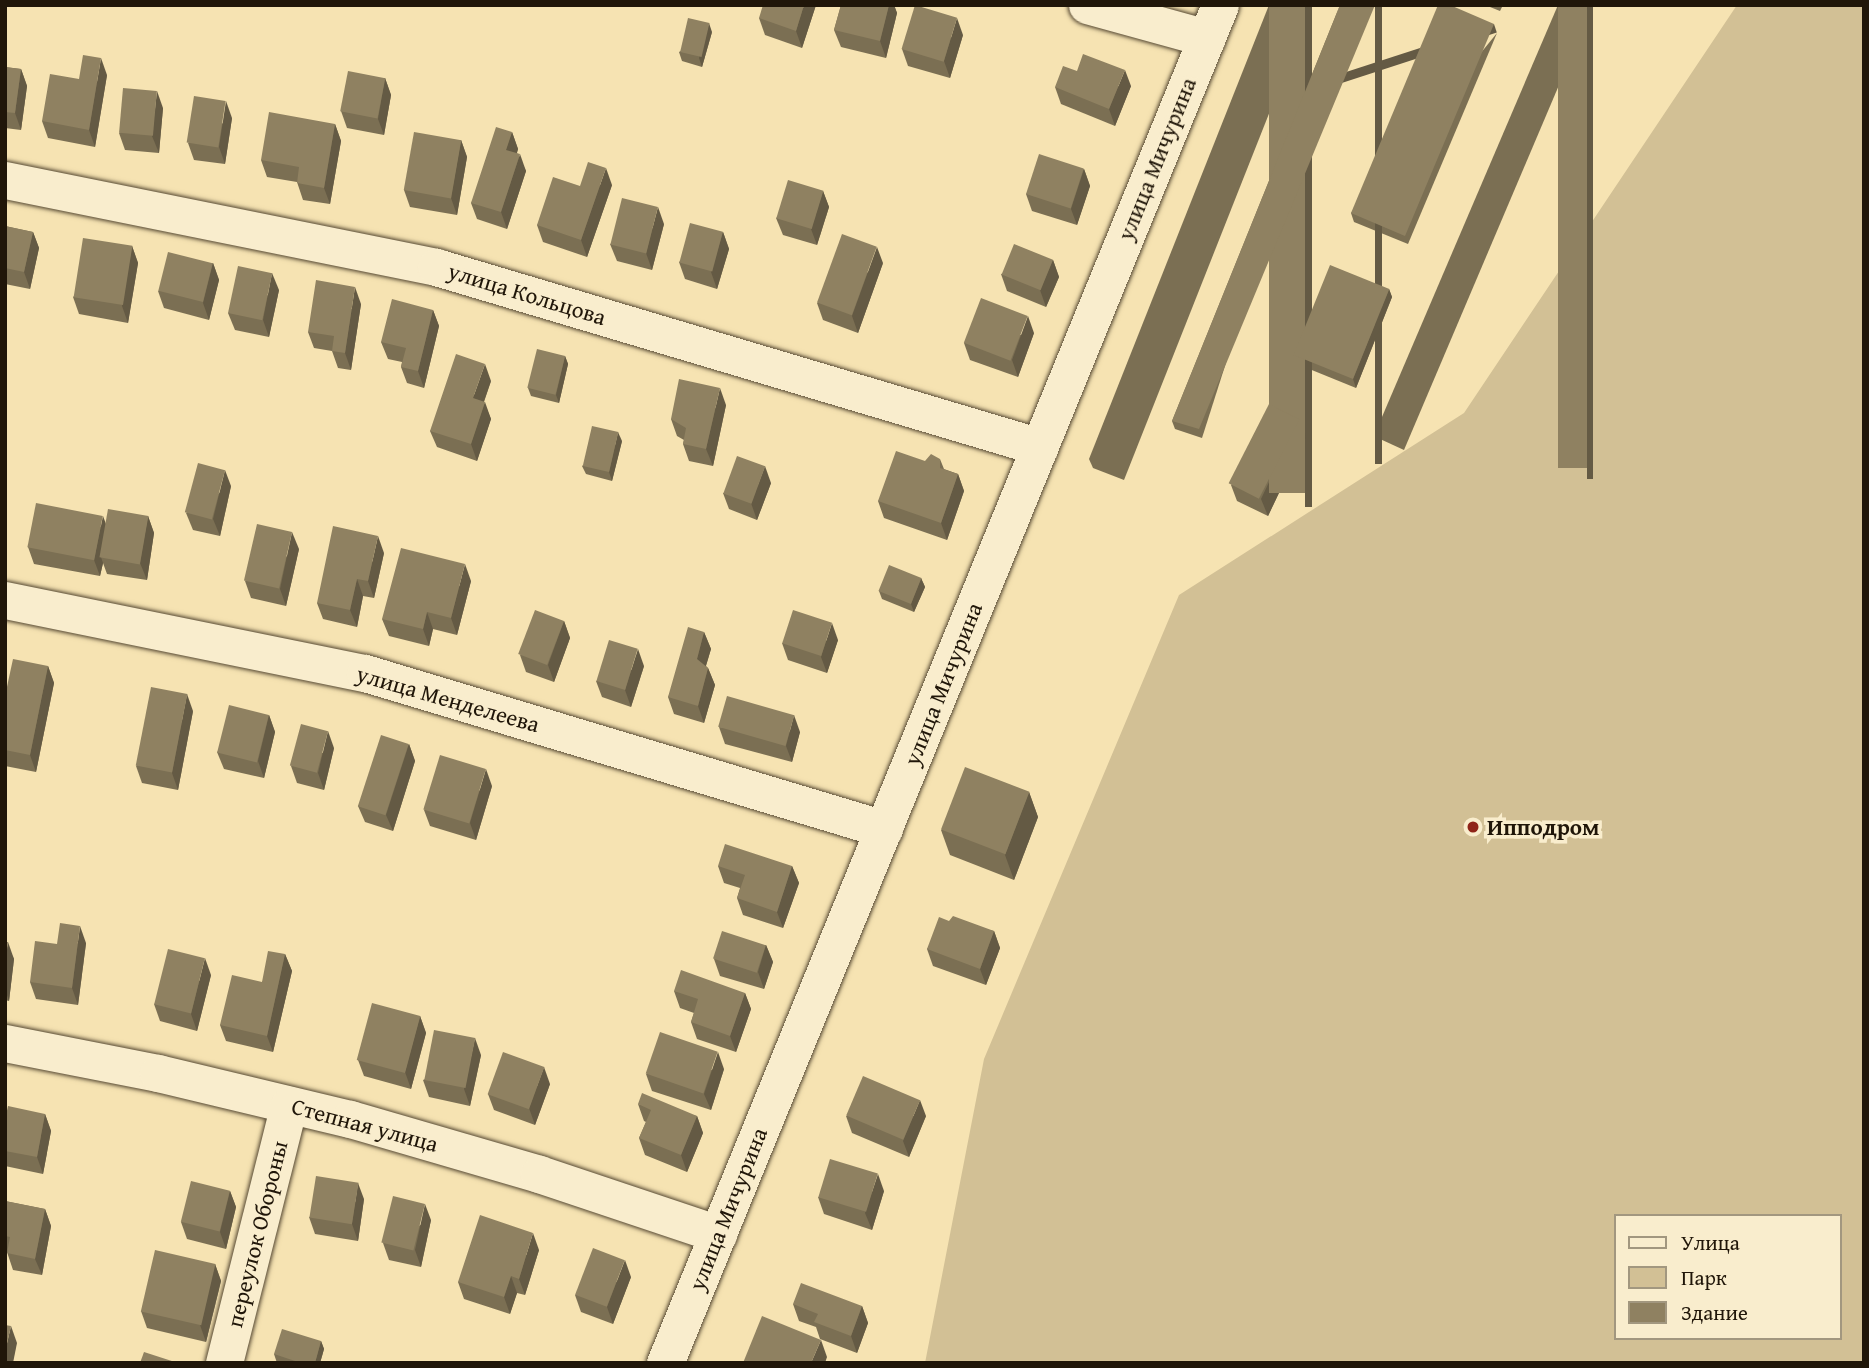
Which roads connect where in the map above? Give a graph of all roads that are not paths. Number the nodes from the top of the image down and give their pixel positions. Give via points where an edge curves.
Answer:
1 (1087, 5) edge
2 (1214, 21) edge
3 (5, 180) edge
4 (1040, 447) junction
5 (5, 600) edge
6 (884, 830) junction
7 (5, 1043) edge
8 (289, 1105) junction
9 (718, 1234) junction
10 (224, 1363) edge
11 (665, 1363) edge

1 - 2 street
2 - 4 street, улица Мичурина
3 - 4 street, улица Кольцова via 436,267
4 - 6 street, улица Мичурина
5 - 6 street, улица Менделеева via 365,673
6 - 9 street, улица Мичурина
7 - 8 street, Степная улица
8 - 9 street, Степная улица via 539,1174
8 - 10 street, переулок Обороны
9 - 11 street, улица Мичурина

